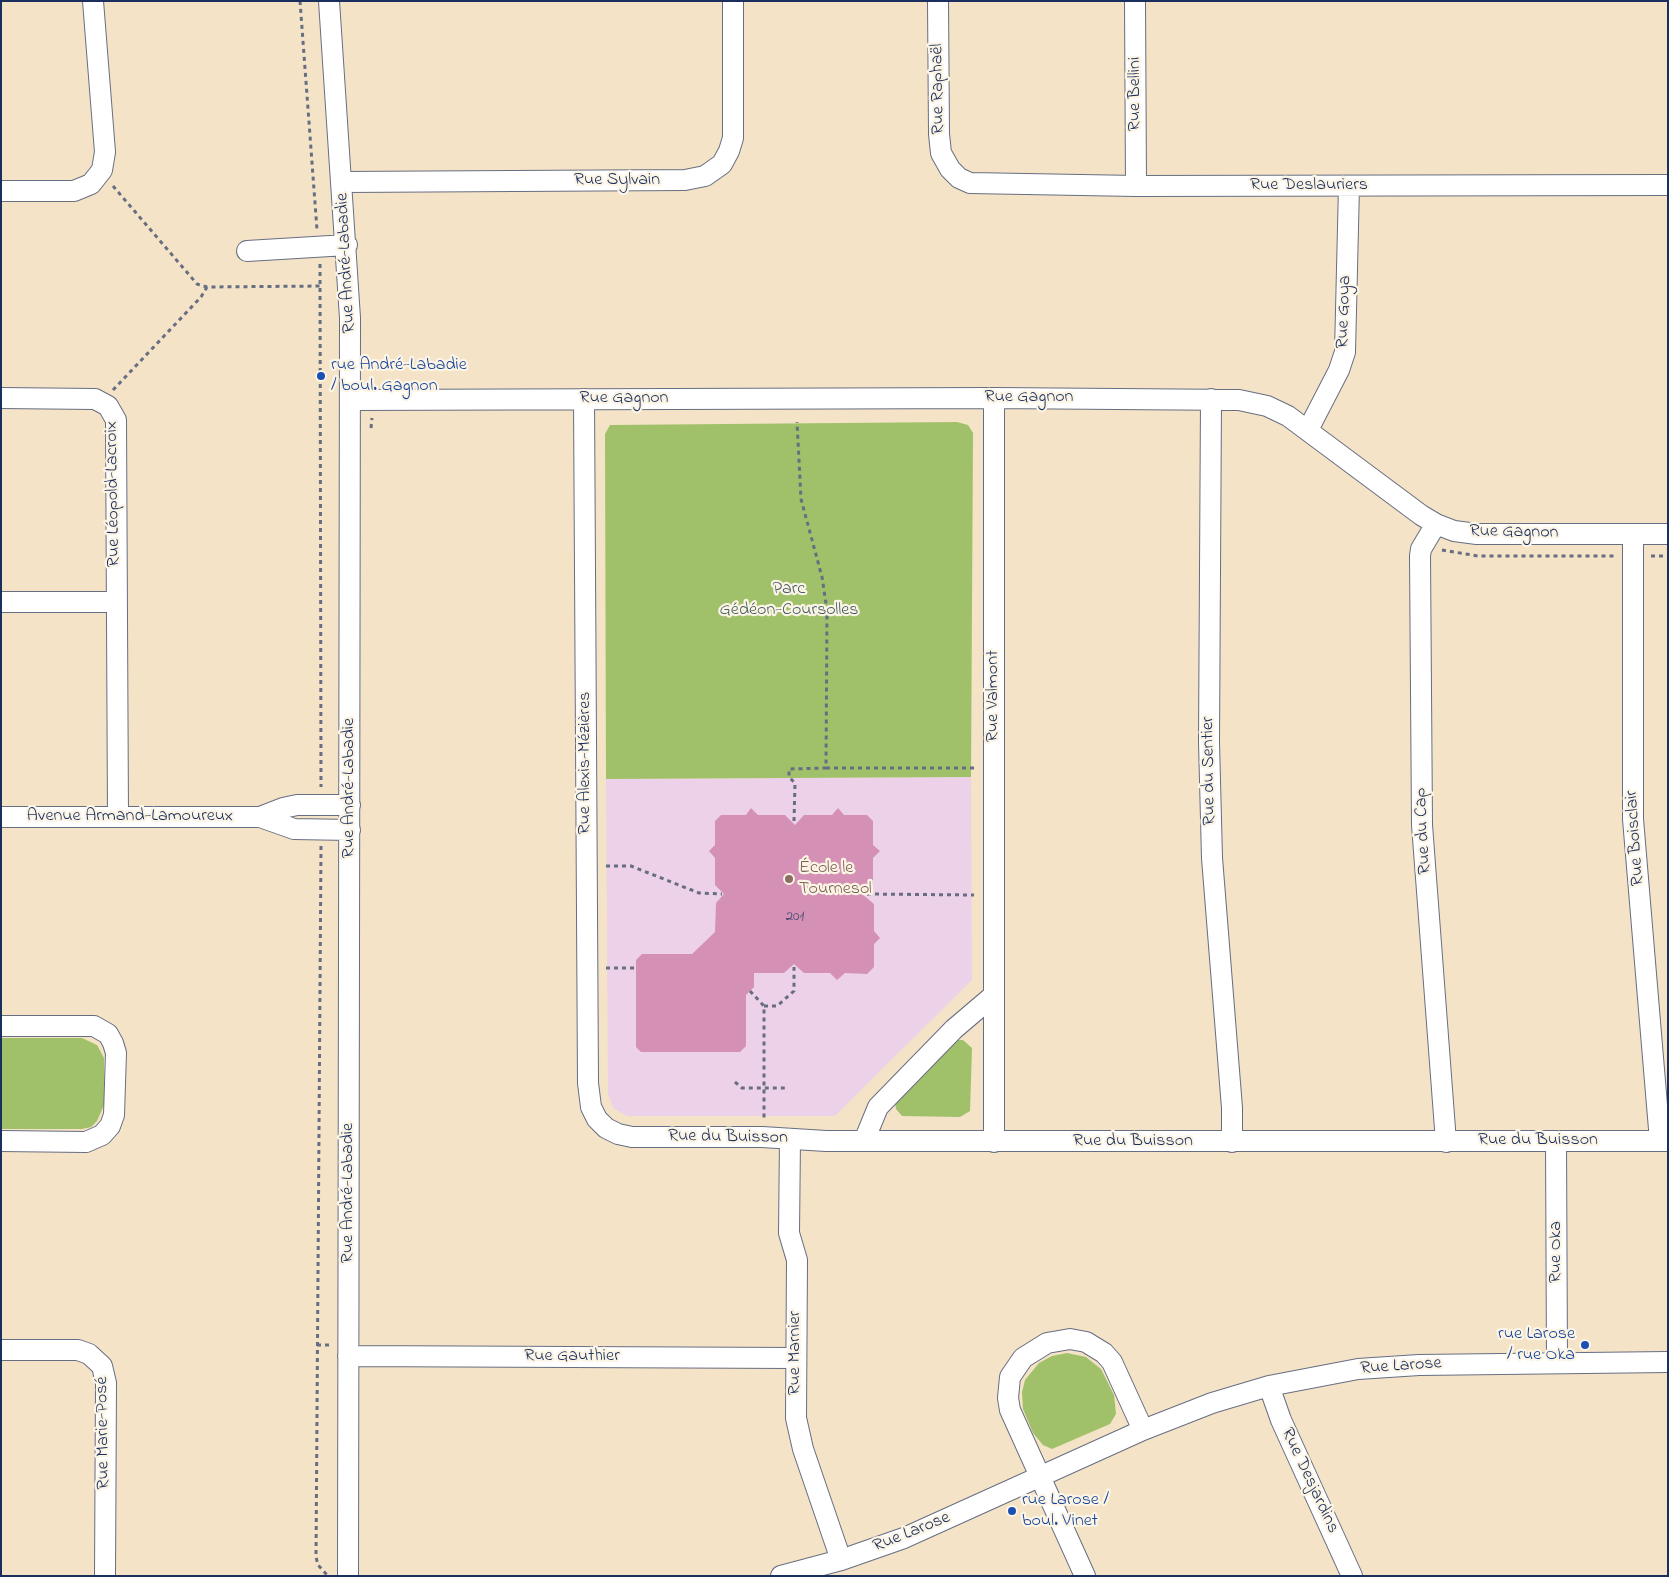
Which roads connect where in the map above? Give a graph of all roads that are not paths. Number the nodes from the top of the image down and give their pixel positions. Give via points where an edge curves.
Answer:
1 (93, 1) edge
2 (329, 1) edge
3 (733, 1) edge
4 (938, 1) edge
5 (1135, 1) edge
6 (954, 174) joint
7 (343, 182) junction
8 (1668, 185) edge
9 (1136, 186) junction
10 (1349, 186) junction
11 (1, 191) edge
12 (347, 245) junction
13 (246, 251) dead end
14 (1, 398) edge
15 (584, 398) junction
16 (994, 398) junction
17 (1211, 399) junction
18 (350, 400) junction
19 (1308, 430) junction
20 (1436, 524) junction
21 (1633, 534) junction
22 (1668, 534) edge
23 (1, 602) edge
24 (116, 602) junction
25 (350, 805) junction
26 (1, 817) edge
27 (118, 817) junction
28 (260, 817) junction
29 (350, 830) junction
30 (994, 995) junction
31 (1, 1026) edge
32 (601, 1124) joint
33 (790, 1139) junction
34 (1, 1141) edge
35 (864, 1141) junction
36 (1556, 1141) junction
37 (1664, 1141) edge
38 (994, 1142) junction
39 (1232, 1142) junction
40 (1446, 1142) junction
41 (1, 1350) edge
42 (348, 1356) junction
43 (796, 1358) junction
44 (1557, 1362) junction
45 (1668, 1362) edge
46 (1269, 1386) junction
47 (1143, 1430) junction
48 (1040, 1477) junction
49 (841, 1560) junction
50 (105, 1576) edge
51 (348, 1576) edge
52 (781, 1576) edge
53 (1085, 1576) edge
54 (1352, 1576) edge

1 - 11 street via 104,152 102,170 95,180 80,189
2 - 7 street, Rue André-Labadie
3 - 7 street, Rue Sylvain via 733,138 722,164 705,176 685,180
4 - 6 street, Rue Raphaël via 939,134 943,158
5 - 9 street, Rue Bellini
6 - 9 street, Rue Deslauriers via 964,181 983,185
7 - 12 street, Rue André-Labadie
8 - 10 street, Rue Deslauriers
9 - 10 street, Rue Deslauriers
10 - 19 street, Rue Goya via 1345,352
12 - 13 street
12 - 18 street, Rue André-Labadie
14 - 24 street, Rue Léopold-Lacroix via 95,399 112,410 116,425
15 - 16 street, Rue Gagnon
15 - 18 street, Rue Gagnon
15 - 32 street, Rue Alexis-Mézières via 587,1057 589,1100
16 - 17 street, Rue Gagnon
16 - 30 street, Rue Valmont
17 - 19 street, Rue Gagnon via 1267,406
17 - 39 street, Rue du Sentier via 1209,742 1212,858
18 - 25 street, Rue André-Labadie
19 - 20 street, Rue Gagnon
20 - 21 street, Rue Gagnon via 1454,531 1477,534
20 - 40 street, Rue du Cap via 1420,556 1422,825
21 - 22 street, Rue Gagnon
21 - 37 street, Rue Boisclair via 1633,819
23 - 24 street
24 - 27 street, Rue Léopold-Lacroix
25 - 28 street, Avenue Armand-Lamoureux via 297,805
25 - 29 street, Rue André-Labadie
26 - 27 street, Avenue Armand-Lamoureux
27 - 28 street, Avenue Armand-Lamoureux
28 - 29 street, Avenue Armand-Lamoureux via 294,829
29 - 42 street, Rue André-Labadie
30 - 35 street via 954,1029 878,1106
30 - 38 street, Rue Valmont
31 - 34 street via 94,1026 108,1034 116,1053 114,1115 102,1135 86,1142
32 - 33 street, Rue du Buisson via 618,1134 632,1137
33 - 35 street, Rue du Buisson
33 - 43 street, Rue Marnier via 790,1233 797,1260
35 - 38 street, Rue du Buisson
36 - 37 street, Rue du Buisson
36 - 40 street, Rue du Buisson
36 - 44 street, Rue Oka
38 - 39 street, Rue du Buisson
39 - 40 street, Rue du Buisson
41 - 50 street, Rue Marie-Posé via 78,1350 94,1358 104,1372
42 - 43 street, Rue Gauthier
42 - 51 street, Rue André-Labadie
43 - 49 street, Rue Marnier via 796,1418 800,1439
44 - 45 street, Rue Larose
44 - 46 street, Rue Larose via 1367,1369 1310,1376
46 - 47 street, Rue Larose via 1220,1400
46 - 54 street, Rue Desjardins via 1281,1420
47 - 48 street, Rue Larose
47 - 48 street via 1120,1376 1104,1353 1079,1340 1047,1343 1023,1358 1015,1368 1008,1387 1010,1410
48 - 49 street, Rue Larose via 904,1538
48 - 53 street
49 - 52 street, Rue Larose

